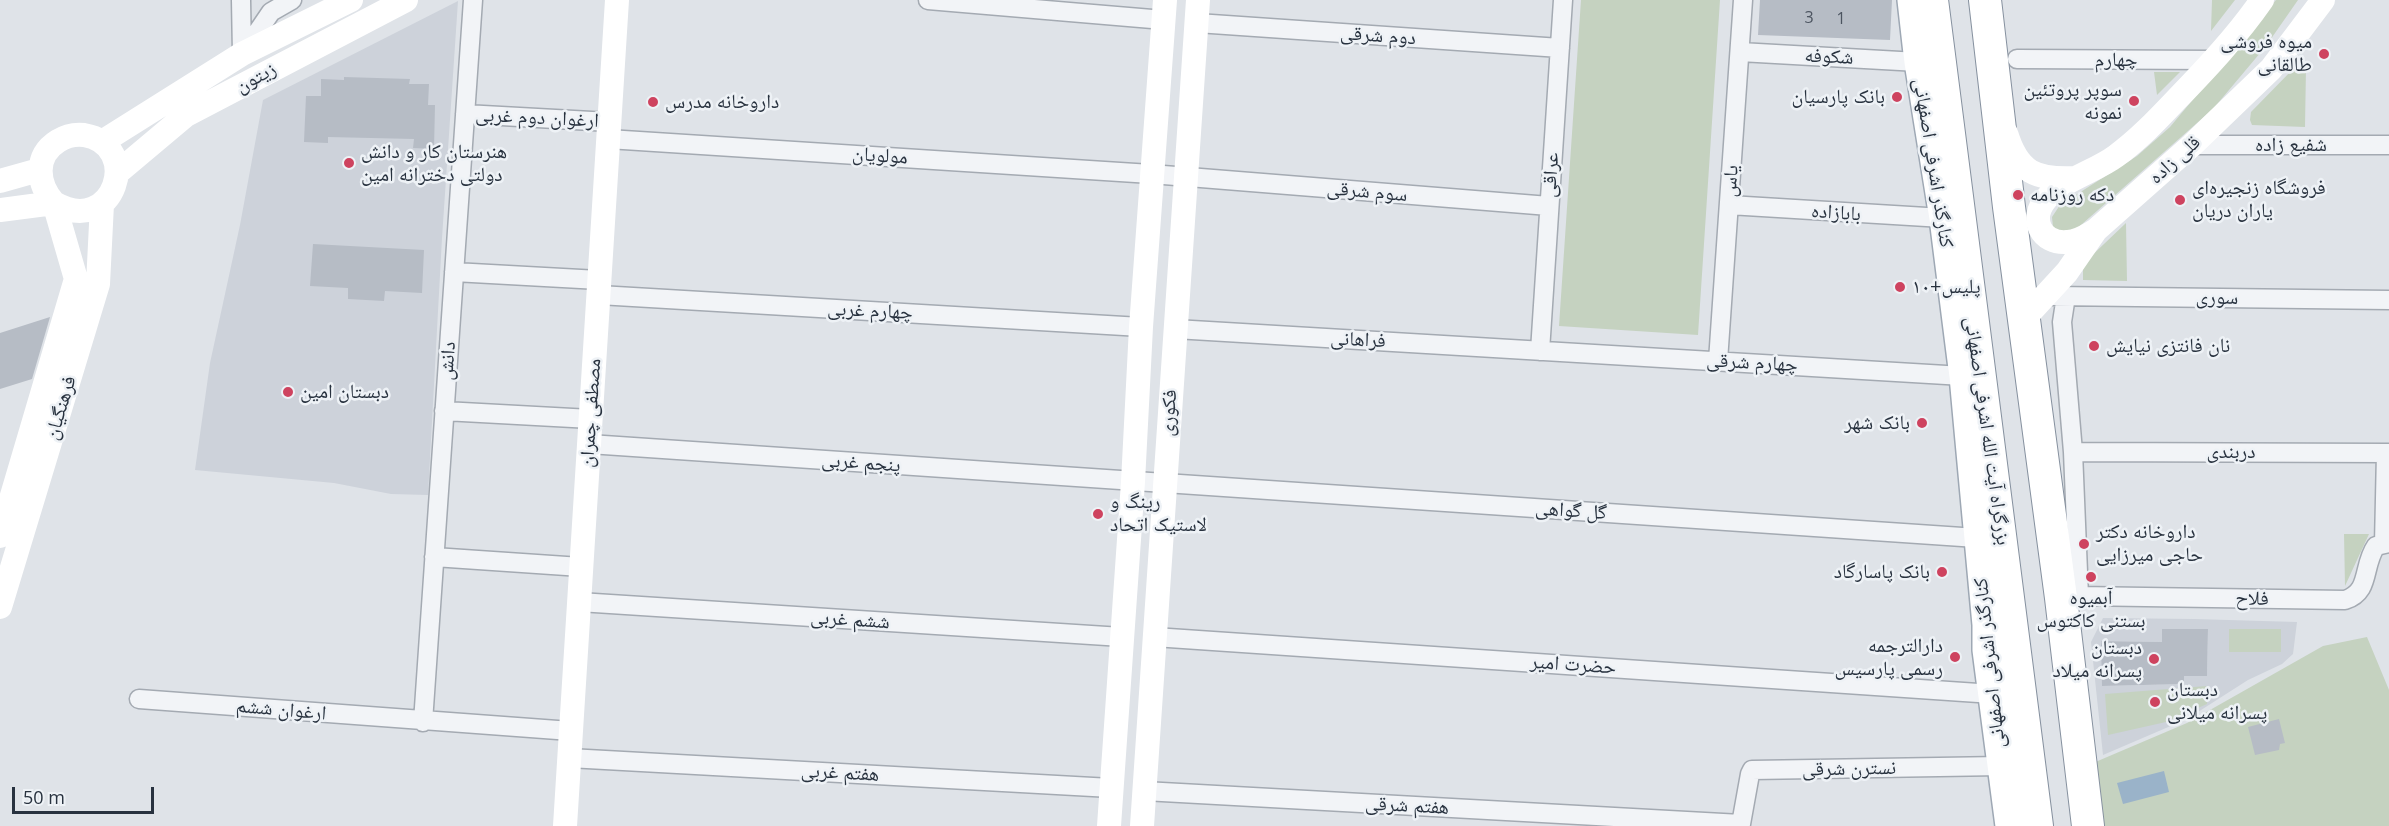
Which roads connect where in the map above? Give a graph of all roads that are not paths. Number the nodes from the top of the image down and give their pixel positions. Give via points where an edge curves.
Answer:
1 (242, 0) edge
2 (292, 0) edge
3 (351, 0) edge
4 (406, 0) edge
5 (473, 0) edge
6 (617, 0) edge
7 (928, 0) edge
8 (1563, 0) edge
9 (1743, 0) edge
10 (1911, 0) edge
11 (1932, 0) edge
12 (1985, 0) edge
13 (2262, 0) edge
14 (2323, 0) edge
15 (1165, 10) edge
16 (1198, 12) edge
17 (1560, 48) junction
18 (1740, 51) junction
19 (242, 54) junction
20 (2017, 59) dead end
21 (2215, 60) junction
22 (1918, 62) junction
23 (1998, 106) junction
24 (465, 114) junction
25 (609, 131) junction
26 (102, 142) junction
27 (2192, 145) junction
28 (2389, 145) edge
29 (39, 171) junction
30 (117, 173) junction
31 (1151, 174) junction
32 (1185, 177) junction
33 (2081, 177) junction
34 (0, 181) edge
35 (54, 203) junction
36 (102, 204) junction
37 (1729, 205) junction
38 (1550, 206) junction
39 (0, 210) edge
40 (1943, 218) junction
41 (2096, 230) junction
42 (454, 272) junction
43 (599, 288) junction
44 (2389, 300) edge
45 (2045, 303) junction
46 (1141, 327) junction
47 (1175, 329) junction
48 (1540, 351) junction
49 (1718, 362) junction
50 (1963, 376) junction
51 (444, 411) junction
52 (591, 419) junction
53 (589, 444) junction
54 (2073, 452) junction
55 (2387, 453) edge
56 (1133, 482) junction
57 (1164, 484) junction
58 (0, 536) edge
59 (1977, 538) junction
60 (2387, 543) edge
61 (434, 557) junction
62 (581, 567) junction
63 (579, 602) junction
64 (0, 607) edge
65 (1122, 637) junction
66 (1154, 637) junction
67 (1993, 694) junction
68 (139, 699) dead end
69 (423, 722) junction
70 (571, 731) junction
71 (569, 758) junction
72 (2001, 766) junction
73 (1111, 788) junction
74 (1144, 791) junction
75 (1741, 824) joint
76 (565, 826) edge
77 (1109, 826) edge
78 (1142, 826) edge
79 (2009, 826) edge
80 (2037, 826) edge
81 (2088, 826) edge

1 - 19 street
2 - 19 street via 271,12
3 - 19 street, زیتون
4 - 30 street, زیتون via 186,115
5 - 24 street, دانش
6 - 25 street, مصطفی چمران
7 - 15 street
8 - 17 street, عراقی
9 - 18 street, یاس
10 - 22 main road, کنارگذر اشرفی اصفهانی
11 - 80 highway, بزرگراه آیت الله اشرفی اصفهانی
12 - 23 highway
13 - 21 street
14 - 27 street, قلی زاده via 2271,69
15 - 31 street, فکوری
16 - 17 street, دوم شرقی
16 - 32 street, فکوری
17 - 38 street, عراقی
18 - 22 street, شکوفه
18 - 37 street, یاس
19 - 26 street, زیتون
20 - 21 street, چهارم
21 - 33 street via 2142,134 2116,156
22 - 40 main road, کنارگذر اشرفی اصفهانی
23 - 33 street via 2010,145 2031,173 2044,178
23 - 45 highway
24 - 25 street, ارغوان دوم غربی
24 - 42 street, دانش
25 - 31 street, مولویان
25 - 43 street, مصطفی چمران
26 - 29 street via 91,136 68,136 57,141 48,149
26 - 30 street via 116,161
27 - 28 street, شفیع زاده
27 - 41 street, قلی زاده
29 - 34 street
29 - 35 street via 43,188
30 - 36 street via 116,185
31 - 32 street, مولویان
31 - 46 street, فکوری
32 - 38 street, سوم شرقی
32 - 47 street, فکوری
33 - 41 street via 2047,197 2037,211 2038,223 2048,237 2065,243
35 - 36 street via 77,212
35 - 39 street
35 - 58 street, فرهنگیان via 76,279
36 - 64 street, فرهنگیان via 98,284
37 - 40 street, بابازاده
37 - 49 street, یاس
38 - 48 street, عراقی
40 - 50 main road, کنارگذر اشرفی اصفهانی
41 - 45 street, قلی زاده
42 - 43 street, چهارم غربی
42 - 51 street, دانش
43 - 46 street, چهارم غربی
43 - 52 street, مصطفی چمران
44 - 45 street, سوری
45 - 54 street via 2062,322
45 - 81 highway via 2061,598
46 - 56 street, فکوری
47 - 48 street, فراهانی
47 - 57 street, فکوری
48 - 49 street, چهارم شرقی
49 - 50 street, چهارم شرقی
50 - 59 main road, کنارگذر اشرفی اصفهانی
51 - 52 street
51 - 61 street, دانش
52 - 53 street, مصطفی چمران
53 - 56 street, پنجم غربی
53 - 62 street, مصطفی چمران
54 - 55 street, دربندی
54 - 60 street, فلاح via 2079,596 2345,600 2356,597 2371,553 2376,546
55 - 60 street
56 - 57 street, پنجم غربی
56 - 65 street, فکوری
57 - 59 street, گل گواهی
57 - 66 street, فکوری
59 - 67 main road, کنارگذر اشرفی اصفهانی
61 - 62 street
61 - 69 street, دانش
62 - 63 street, مصطفی چمران
63 - 65 street, ششم غربی
63 - 70 street, مصطفی چمران
65 - 73 street, فکوری
66 - 67 street, حضرت امیر
66 - 74 street, فکوری
67 - 72 main road, کنارگذر اشرفی اصفهانی
68 - 69 street, ارغوان ششم
69 - 70 street, ارغوان ششم
70 - 71 street, مصطفی چمران
71 - 73 street, هفتم غربی
71 - 76 street, مصطفی چمران
72 - 75 street, نسترن شرقی via 1752,770
72 - 79 main road, کنارگذر اشرفی اصفهانی
73 - 77 street, فکوری
74 - 75 street, هفتم شرقی
74 - 78 street, فکوری

